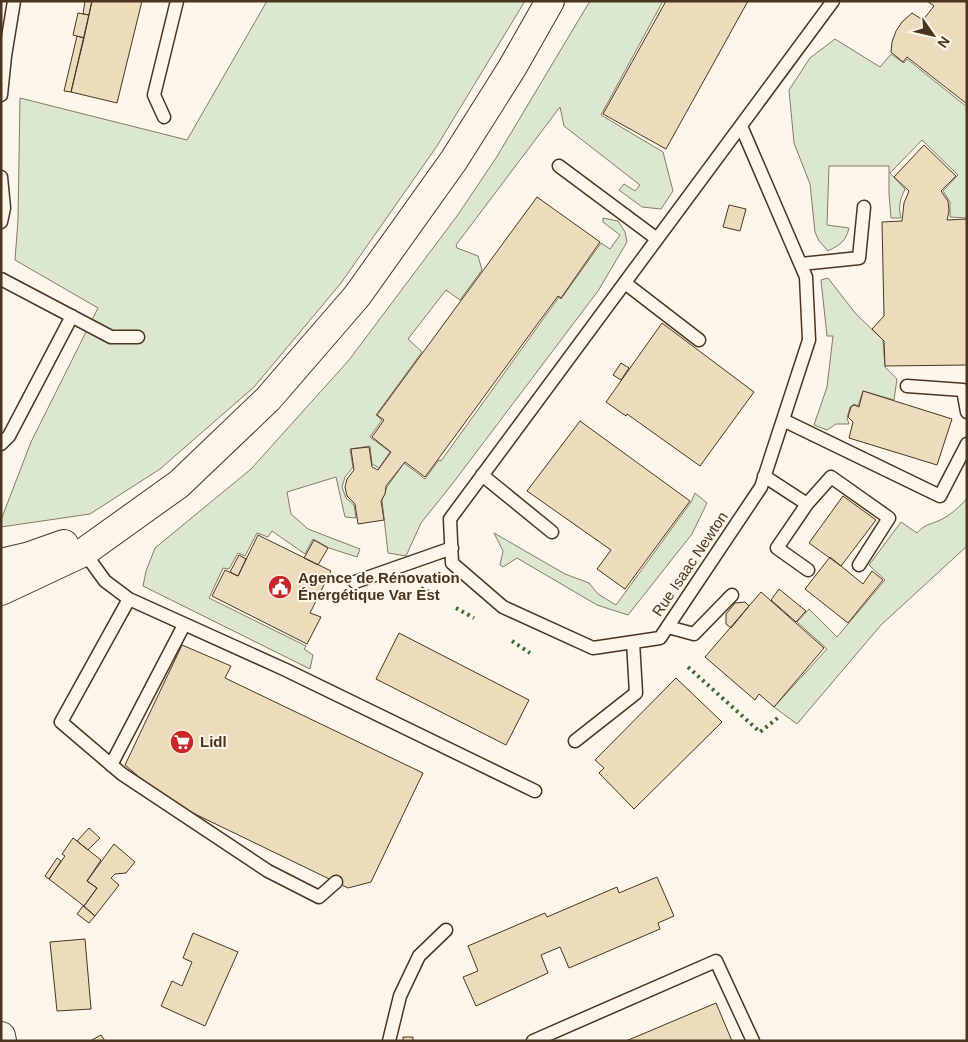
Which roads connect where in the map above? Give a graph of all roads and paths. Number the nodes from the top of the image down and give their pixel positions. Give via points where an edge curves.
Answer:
1 (14, 1) edge
2 (176, 1) edge
3 (550, 1) edge
4 (834, 1) edge
5 (3, 56) edge
6 (1, 95) edge
7 (164, 117) dead end
8 (741, 126) junction
9 (559, 166) dead end
10 (1, 177) edge
11 (864, 207) dead end
12 (1, 222) edge
13 (658, 239) junction
14 (801, 264) junction
15 (1, 279) edge
16 (625, 283) junction
17 (72, 316) junction
18 (138, 337) dead end
19 (699, 340) dead end
20 (907, 386) dead end
21 (967, 412) edge
22 (783, 420) junction
23 (1, 444) edge
24 (967, 444) edge
25 (482, 475) junction
26 (764, 476) junction
27 (807, 504) junction
28 (133, 516) junction
29 (552, 532) dead end
30 (452, 548) junction
31 (84, 552) junction
32 (1, 563) edge
33 (859, 565) dead end
34 (808, 570) dead end
35 (355, 582) dead end
36 (1, 591) edge
37 (732, 595) dead end
38 (129, 599) junction
39 (184, 625) junction
40 (668, 627) junction
41 (633, 642) junction
42 (575, 741) dead end
43 (111, 765) junction
44 (534, 791) dead end
45 (336, 882) dead end
46 (446, 930) dead end
47 (1, 1036) edge
48 (2, 1041) edge
49 (388, 1041) edge
50 (533, 1041) edge
51 (753, 1041) edge

1 - 5 lane
2 - 7 lane via 154,95
3 - 28 main road via 454,160 357,296 268,399 179,484
4 - 8 lane, Rue Isaac Newton
5 - 6 lane
8 - 13 lane, Rue Isaac Newton
8 - 14 lane, Rue Isaac Newton
9 - 13 lane
10 - 12 lane via 4,208
11 - 14 lane via 859,258
13 - 16 lane, Rue Isaac Newton
14 - 22 lane, Rue Isaac Newton via 806,277 809,340
15 - 17 lane
16 - 19 lane
16 - 25 lane, Rue Isaac Newton
17 - 18 lane via 111,337
17 - 23 lane via 9,436
20 - 21 lane via 962,390
22 - 24 lane via 940,496
22 - 26 lane, Rue Isaac Newton
25 - 29 lane
25 - 30 lane, Rue Isaac Newton via 450,519
26 - 27 lane
26 - 40 lane, Rue Isaac Newton via 761,486
27 - 33 lane via 831,477 889,518
27 - 34 lane via 777,548
28 - 31 main road
28 - 32 main road via 77,540
30 - 35 lane
30 - 41 lane, Rue Isaac Newton via 452,563 503,607 592,648
31 - 36 main road
31 - 38 lane via 105,581
37 - 40 lane via 694,634
38 - 39 lane
38 - 43 lane via 60,722
39 - 43 lane
39 - 44 lane via 286,670
40 - 41 lane, Rue Isaac Newton via 660,638
41 - 42 lane via 636,693
43 - 45 lane via 268,871 319,897
46 - 49 lane via 419,956 400,996
47 - 48 main road
50 - 51 lane via 716,961

